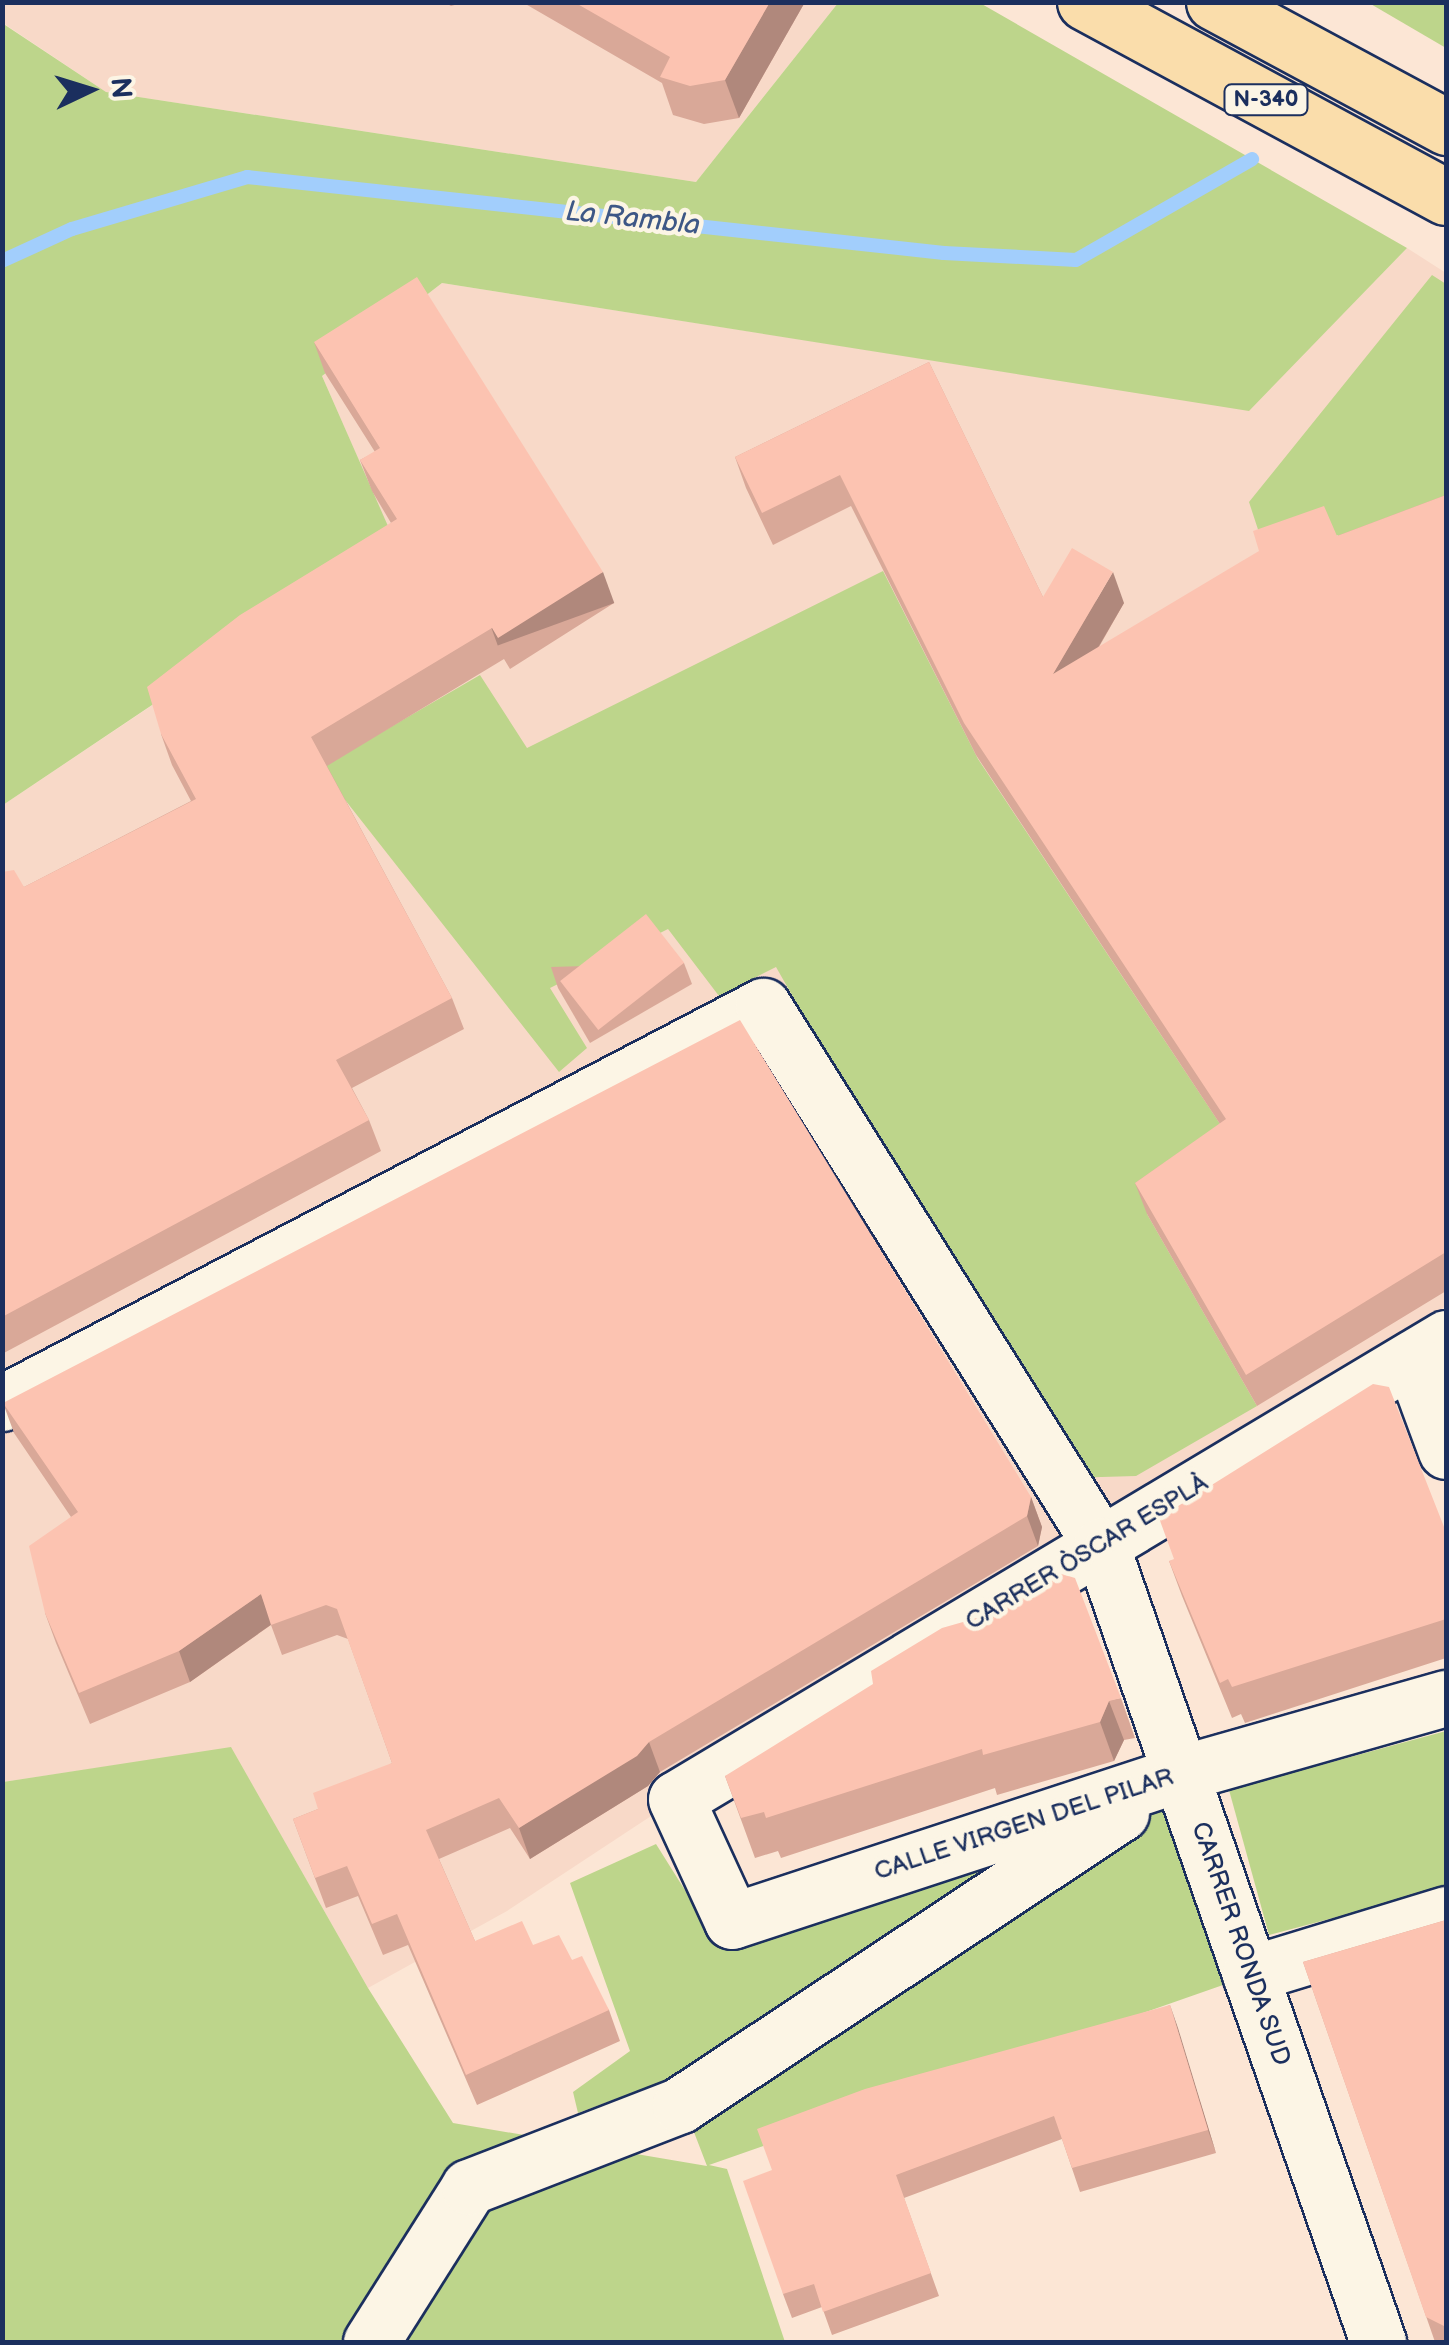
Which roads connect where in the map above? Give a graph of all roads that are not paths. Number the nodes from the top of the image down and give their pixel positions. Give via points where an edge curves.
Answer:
1 (1085, 2) edge
2 (1214, 2) edge
3 (1446, 127) edge
4 (1446, 198) edge
5 (1429, 1349) edge
6 (2, 1403) edge
7 (1446, 1451) edge
8 (1101, 1545) junction
9 (1446, 1698) edge
10 (1182, 1773) junction
11 (676, 1800) joint
12 (1446, 1914) edge
13 (1250, 1974) junction
14 (372, 2342) edge
15 (1378, 2342) edge

1 - 4 highway, N-340
2 - 3 highway, N-340
5 - 7 street
5 - 8 street, CARRER ÒSCAR ESPLÀ
6 - 8 street, CARRER RONDA SUD via 763,1006
8 - 10 street, CARRER RONDA SUD
8 - 11 street, CARRER ÒSCAR ESPLÀ
9 - 10 street, CALLE VIRGEN DEL PILAR
10 - 11 street, CALLE VIRGEN DEL PILAR via 732,1921
10 - 13 street, CARRER RONDA SUD
10 - 14 street via 680,2105 468,2187
12 - 13 street
13 - 15 street, CARRER RONDA SUD

